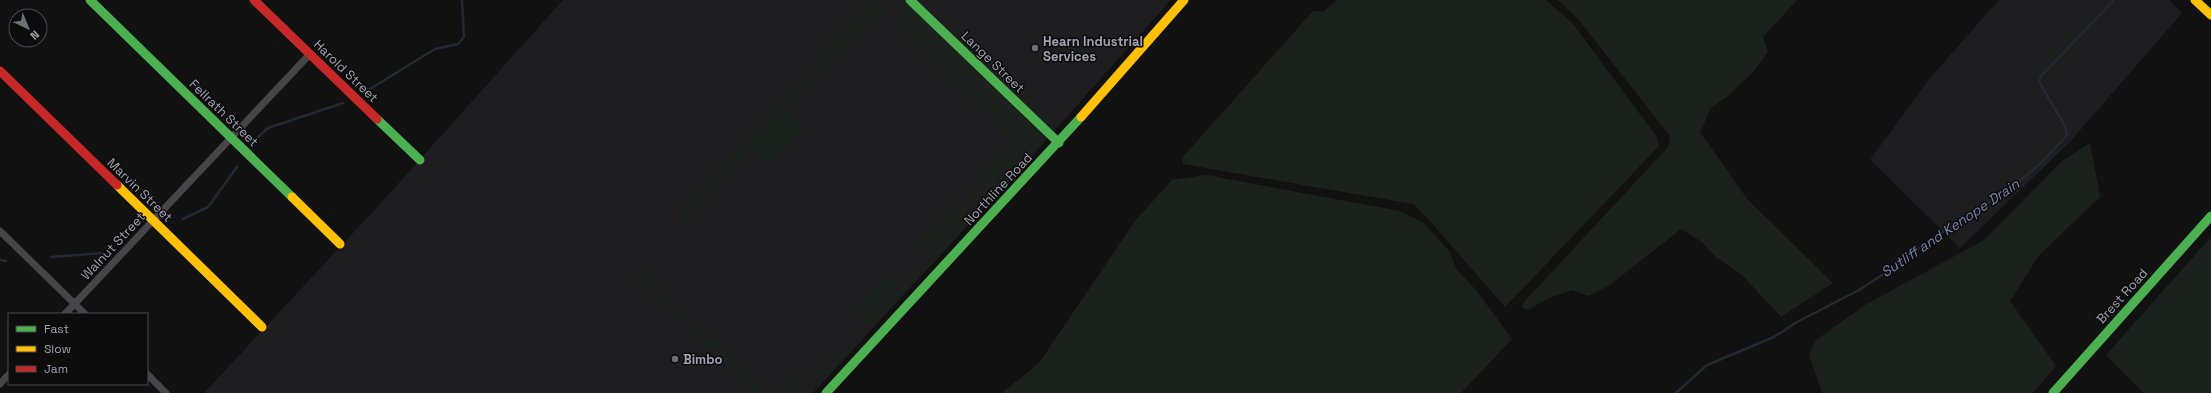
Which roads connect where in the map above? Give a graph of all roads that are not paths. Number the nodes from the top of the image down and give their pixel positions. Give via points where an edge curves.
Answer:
1 (90, 0) edge
2 (254, 0) edge
3 (910, 0) edge
4 (1184, 0) edge
5 (2196, 0) edge
6 (2211, 15) edge
7 (310, 54) junction
8 (0, 71) edge
9 (231, 138) junction
10 (1059, 143) junction
11 (420, 160) dead end
12 (2211, 216) edge
13 (153, 221) junction
14 (0, 231) edge
15 (340, 244) dead end
16 (75, 304) junction
17 (66, 313) edge
18 (84, 313) edge
19 (262, 327) dead end
20 (8, 375) edge
21 (148, 375) edge
22 (0, 384) edge
23 (166, 393) edge
24 (826, 393) edge
25 (2052, 393) edge

1 - 9 street, Fellrath Street
2 - 7 street, Harold Street
3 - 10 street, Lange Street
4 - 10 street, Northline Road
5 - 6 street
7 - 9 street, Walnut Street
7 - 11 street, Harold Street
8 - 13 street, Marvin Street
9 - 13 street, Walnut Street
9 - 15 street, Fellrath Street
10 - 24 street, Northline Road
12 - 25 street, Brest Road
13 - 16 street, Walnut Street
13 - 19 street, Marvin Street
14 - 16 street
16 - 17 street, Walnut Street
16 - 18 street
20 - 22 street
21 - 23 street

